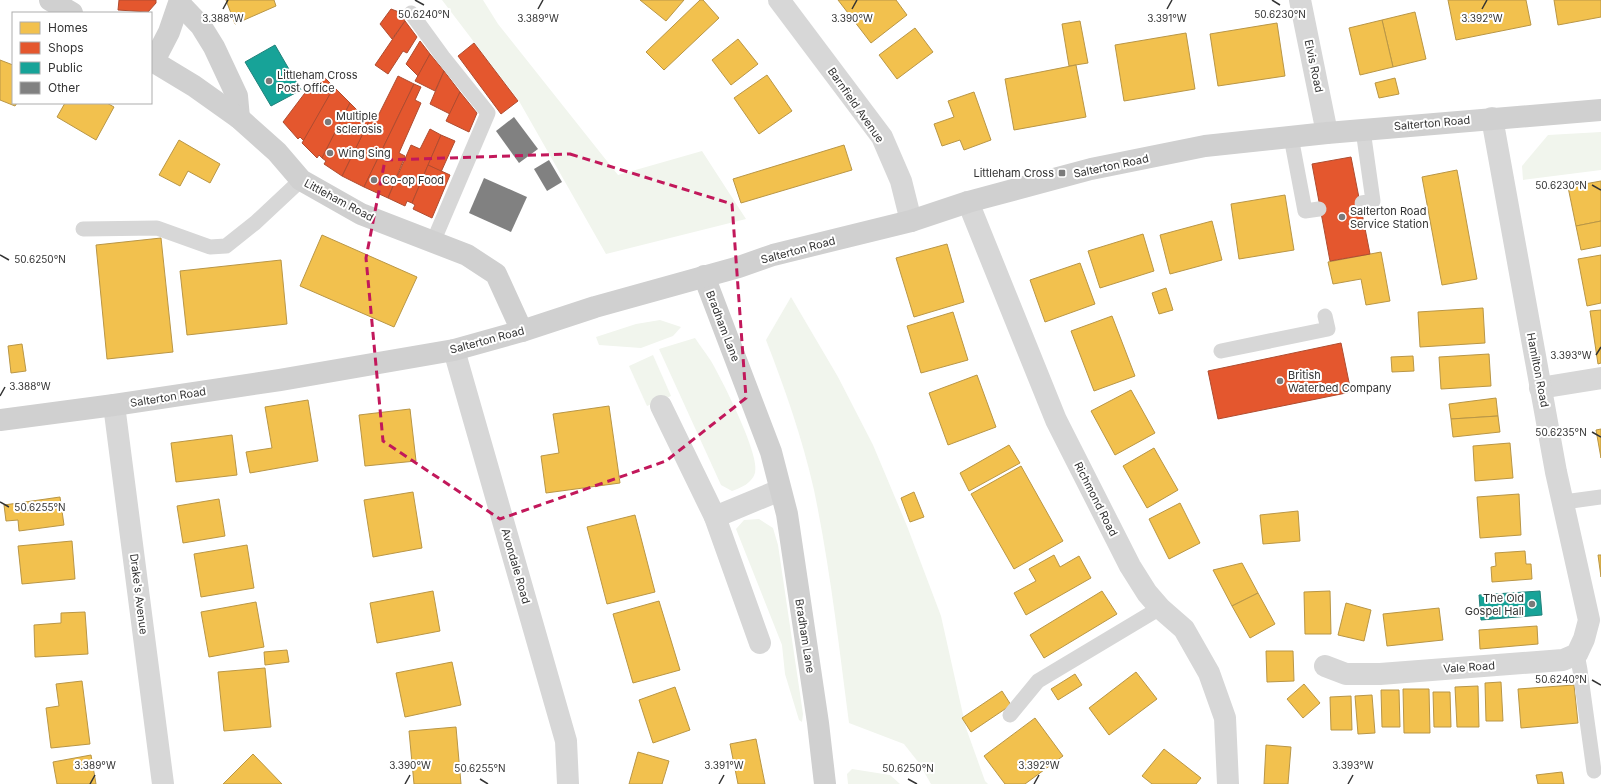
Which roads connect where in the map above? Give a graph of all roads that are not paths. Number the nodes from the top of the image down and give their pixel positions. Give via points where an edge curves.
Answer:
1 (50, 0) edge
2 (779, 0) edge
3 (1300, 0) edge
4 (180, 2) edge
5 (70, 12) edge
6 (411, 13) dead end
7 (153, 61) edge
8 (1601, 110) edge
9 (240, 118) junction
10 (1492, 118) junction
11 (1363, 130) junction
12 (1327, 133) junction
13 (1291, 137) junction
14 (301, 180) junction
15 (968, 202) junction
16 (1362, 203) dead end
17 (1319, 209) dead end
18 (911, 221) junction
19 (83, 229) dead end
20 (433, 242) junction
21 (704, 276) junction
22 (1325, 316) dead end
23 (522, 331) junction
24 (454, 350) junction
25 (1221, 351) dead end
26 (1601, 378) edge
27 (1540, 388) junction
28 (114, 405) junction
29 (661, 406) dead end
30 (0, 420) edge
31 (780, 490) junction
32 (1601, 498) edge
33 (1564, 502) junction
34 (715, 517) junction
35 (1160, 608) junction
36 (1595, 620) edge
37 (760, 643) dead end
38 (1577, 654) junction
39 (1325, 666) dead end
40 (1010, 715) dead end
41 (1594, 771) dead end
42 (163, 784) edge
43 (568, 784) edge
44 (825, 784) edge
45 (1228, 784) edge

1 - 5 main road
2 - 18 street, Barnfield Avenue via 882,137 901,181
3 - 12 street, Elvis Road
4 - 7 main road via 169,32
4 - 9 main road via 201,26 214,47 237,96
6 - 20 lane via 442,57 488,113
7 - 9 main road, Littleham Road
8 - 10 main road, Salterton Road
9 - 14 main road, Littleham Road via 277,152
10 - 11 main road, Salterton Road
10 - 27 street, Hamilton Road
11 - 12 main road, Salterton Road
11 - 16 lane via 1373,201
12 - 13 main road, Salterton Road
13 - 15 main road, Salterton Road via 1205,146 1091,169
13 - 17 lane via 1305,211
14 - 19 lane via 256,223 226,246 210,247 158,228
14 - 20 main road, Littleham Road via 361,214
15 - 18 main road, Salterton Road
15 - 35 street, Richmond Road via 1056,420 1130,566
18 - 21 main road, Salterton Road via 773,255
20 - 23 main road, Littleham Road via 467,255 496,274
21 - 23 main road, Salterton Road
21 - 31 main road, Bradham Lane via 771,452
22 - 25 lane via 1328,329
23 - 24 main road, Salterton Road
24 - 28 main road, Salterton Road
24 - 43 street, Avondale Road via 566,741
26 - 27 street
27 - 33 street, Hamilton Road
28 - 30 main road, Salterton Road
28 - 42 street, Drake's Avenue
29 - 34 street
31 - 34 street
31 - 44 main road, Bradham Lane via 787,514
32 - 33 lane
33 - 36 street, Hamilton Road
34 - 37 street
35 - 40 lane via 1038,680
35 - 45 street, Richmond Road via 1184,629 1209,673 1226,718
36 - 38 street
38 - 39 street, Vale Road via 1563,660 1380,674 1346,674
38 - 41 lane

